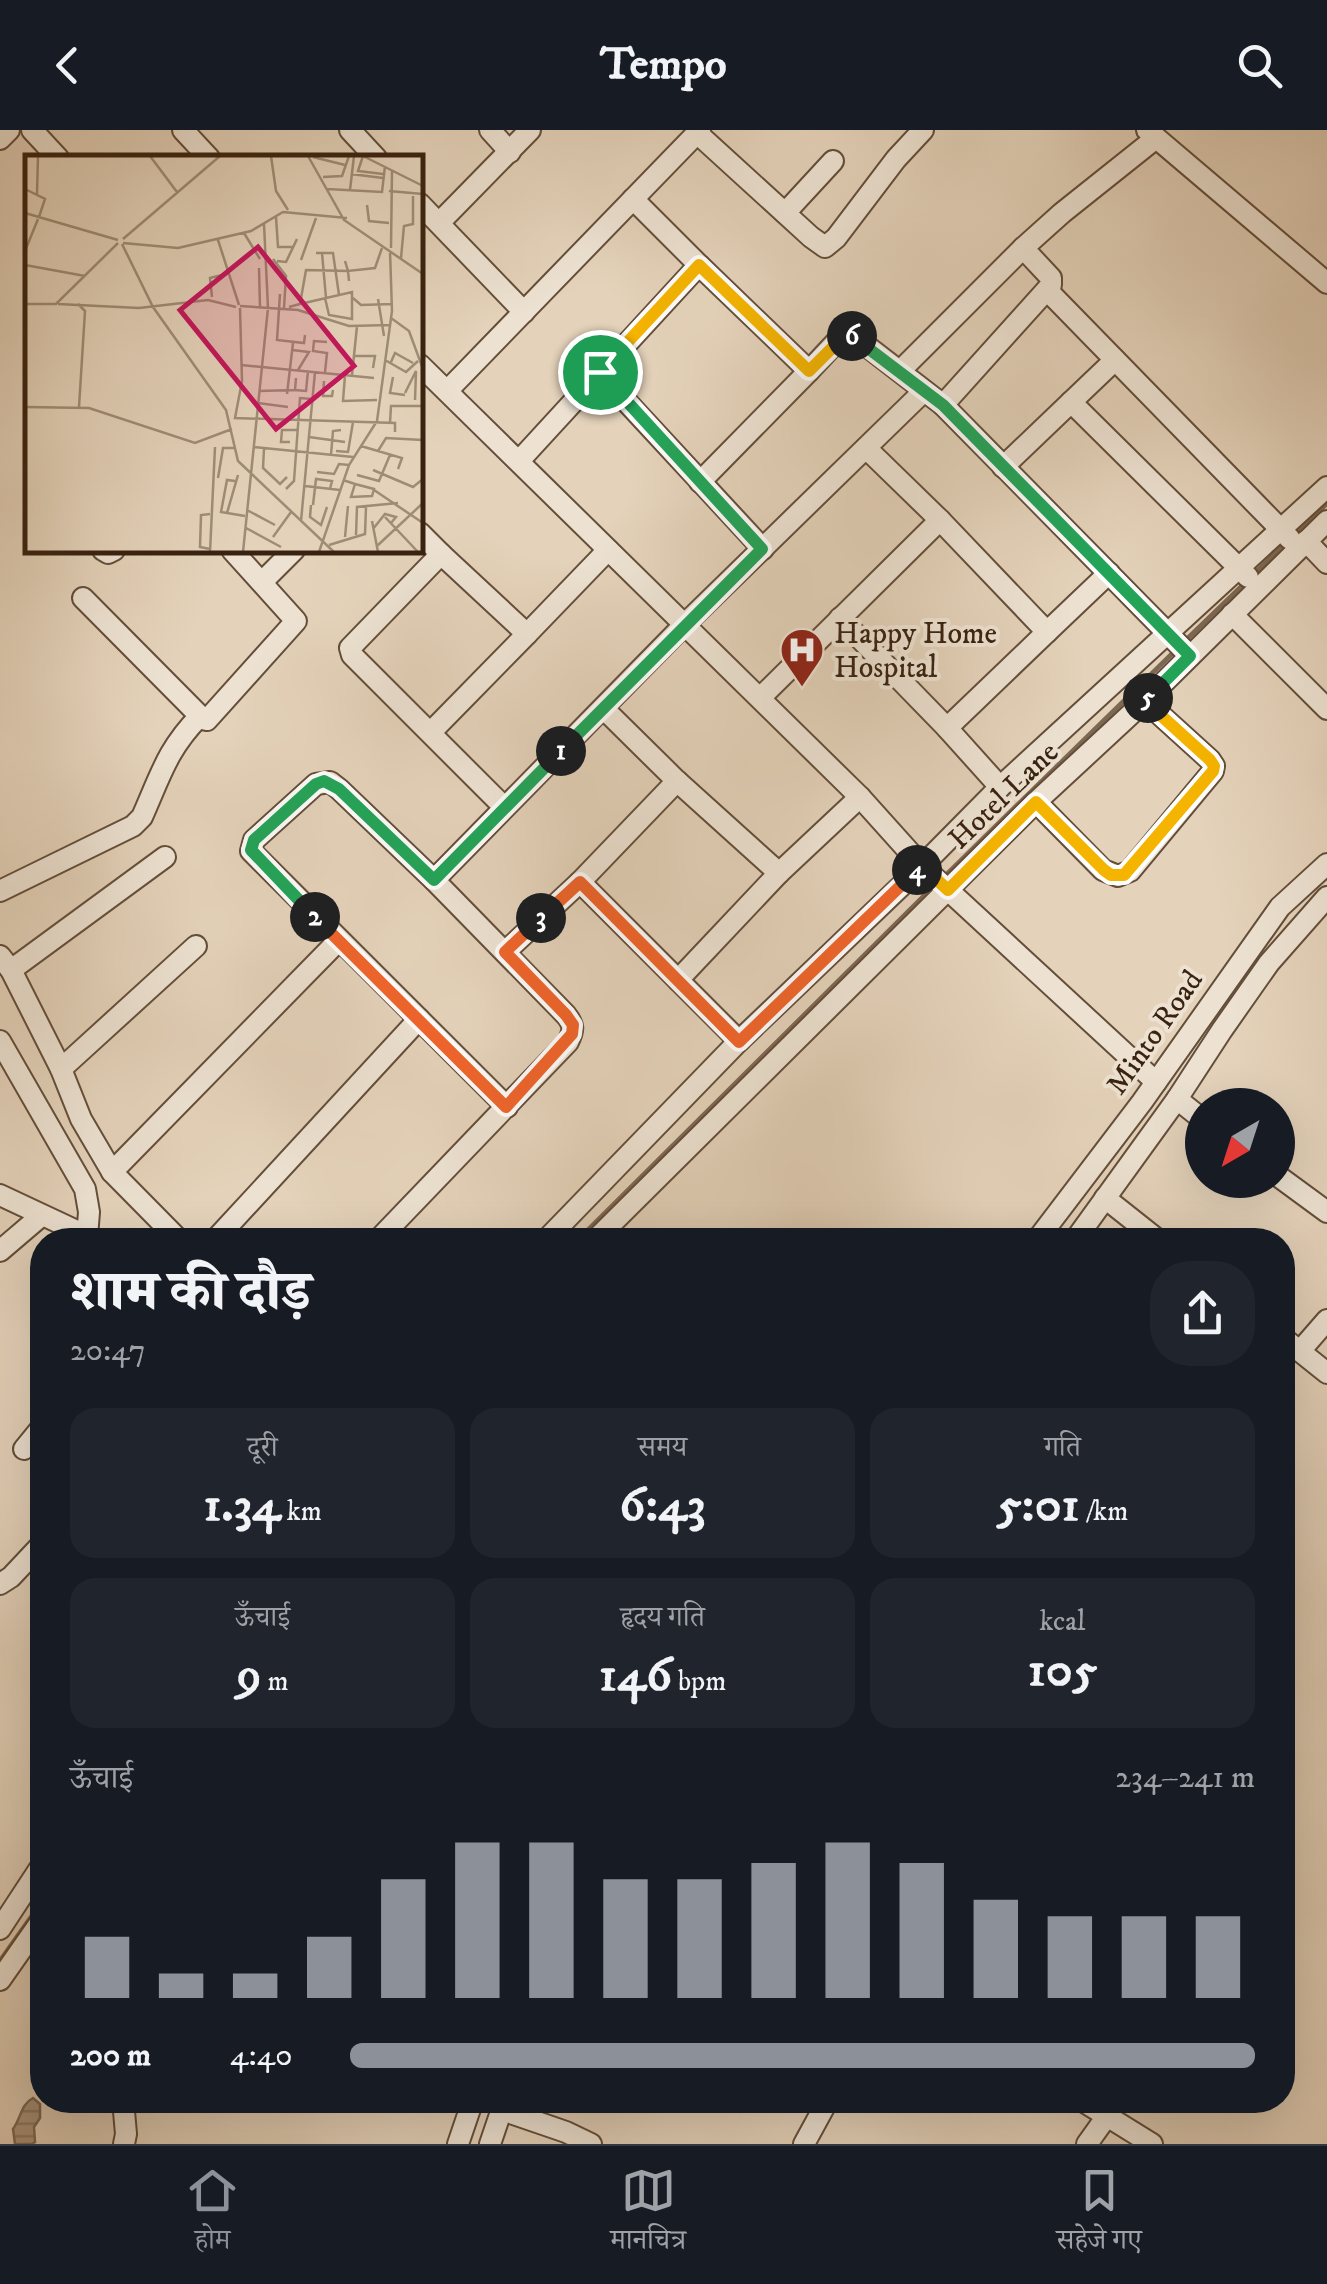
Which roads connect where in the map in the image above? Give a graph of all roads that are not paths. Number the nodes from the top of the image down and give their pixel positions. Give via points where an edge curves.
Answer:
1 (9, 130) edge
2 (32, 130) edge
3 (184, 130) edge
4 (350, 130) edge
5 (490, 130) edge
6 (530, 130) edge
7 (923, 130) edge
8 (698, 132) edge
9 (1152, 134) edge
10 (0, 139) edge
11 (510, 152) junction
12 (55, 155) edge
13 (206, 155) edge
14 (373, 155) edge
15 (833, 162) dead end
16 (633, 199) junction
17 (422, 206) edge
18 (785, 213) junction
19 (439, 223) junction
20 (1023, 248) junction
21 (699, 265) junction
22 (1327, 283) edge
23 (1047, 290) junction
24 (524, 312) junction
25 (1115, 360) junction
26 (422, 367) edge
27 (809, 371) junction
28 (900, 371) junction
29 (600, 372) junction
30 (448, 390) junction
31 (924, 391) junction
32 (1071, 402) junction
33 (943, 405) junction
34 (866, 448) junction
35 (519, 460) junction
36 (1003, 466) junction
37 (700, 482) junction
38 (1327, 487) edge
39 (940, 520) junction
40 (1327, 521) edge
41 (1282, 530) junction
42 (422, 535) edge
43 (1303, 545) junction
44 (762, 549) junction
45 (608, 550) junction
46 (234, 552) edge
47 (292, 552) edge
48 (441, 554) junction
49 (1327, 563) edge
50 (1239, 568) junction
51 (1109, 573) junction
52 (262, 582) junction
53 (1259, 588) junction
54 (83, 598) dead end
55 (1232, 614) junction
56 (840, 618) junction
57 (685, 624) junction
58 (1046, 632) junction
59 (526, 634) junction
60 (1169, 634) junction
61 (1190, 656) junction
62 (760, 698) junction
63 (1145, 701) junction
64 (604, 709) junction
65 (1327, 709) edge
66 (200, 716) junction
67 (948, 728) junction
68 (431, 732) junction
69 (677, 781) junction
70 (1000, 787) junction
71 (860, 797) junction
72 (1036, 802) junction
73 (504, 807) junction
74 (164, 857) dead end
75 (1327, 864) edge
76 (922, 866) junction
77 (779, 873) junction
78 (434, 880) junction
79 (580, 882) junction
80 (948, 890) junction
81 (0, 892) edge
82 (1327, 898) edge
83 (338, 940) junction
84 (196, 946) dead end
85 (505, 952) junction
86 (6, 963) edge
87 (678, 980) junction
88 (418, 1019) junction
89 (0, 1041) edge
90 (739, 1042) junction
91 (61, 1070) junction
92 (1156, 1082) junction
93 (1177, 1099) junction
94 (1185, 1105) edge
95 (506, 1107) junction
96 (112, 1172) junction
97 (1295, 1187) edge
98 (0, 1195) edge
99 (1105, 1198) junction
100 (1323, 1206) edge
101 (41, 1216) junction
102 (68, 1228) edge
103 (90, 1228) edge
104 (167, 1228) edge
105 (226, 1228) edge
106 (390, 1228) edge
107 (558, 1228) edge
108 (607, 1228) edge
109 (1046, 1228) edge
110 (1084, 1228) edge
111 (1143, 1228) edge
112 (0, 1251) edge
113 (1327, 1320) edge
114 (1295, 1347) edge
115 (1300, 1351) junction
116 (1327, 1372) edge
117 (30, 1442) edge
118 (24, 1449) dead end
119 (30, 1557) edge
120 (0, 1584) edge
121 (30, 1883) edge
122 (0, 1929) edge
123 (30, 1937) edge
124 (0, 1980) edge
125 (124, 2113) edge
126 (469, 2113) edge
127 (500, 2113) edge
128 (522, 2113) edge
129 (821, 2113) edge
130 (1103, 2113) edge
131 (1108, 2116) junction
132 (124, 2144) edge
133 (458, 2144) edge
134 (490, 2144) edge
135 (591, 2144) edge
136 (804, 2144) edge
137 (1088, 2144) edge
138 (1152, 2144) edge

1 - 10 street
2 - 12 street
3 - 13 street
4 - 14 street
5 - 11 street
6 - 11 street
7 - 18 street via 830,244 821,245
8 - 16 street
8 - 18 street
9 - 20 street
9 - 22 street
11 - 19 street
15 - 18 street
16 - 21 street
16 - 24 street
17 - 19 street
19 - 24 street
20 - 23 street via 1051,278
20 - 28 street
21 - 27 street
21 - 29 street
23 - 25 street
23 - 33 street
24 - 30 street
25 - 32 street
25 - 41 street
26 - 30 street
27 - 28 street via 849,336
27 - 37 street
28 - 31 street
29 - 35 street
29 - 37 street
30 - 35 street
31 - 33 street
31 - 34 street
32 - 36 street
32 - 50 street
33 - 36 street
34 - 39 street
34 - 44 street
35 - 45 street
36 - 51 street
37 - 44 street
38 - 41 street
39 - 56 street
39 - 58 street
40 - 43 street, Hotel Lane
41 - 43 street
41 - 50 street
42 - 48 street
43 - 49 street
43 - 53 street, Hotel Lane
44 - 57 street
45 - 57 street
45 - 59 street
46 - 52 street
47 - 52 street
48 - 59 street
48 - 68 street via 350,648
50 - 53 street
50 - 60 street
51 - 58 street
51 - 60 street
52 - 66 street via 296,621 214,716
53 - 55 street, Hotel Lane
54 - 66 street
55 - 61 street, Hotel Lane
55 - 65 street
56 - 62 street
56 - 67 street
57 - 62 street
57 - 64 street
58 - 67 street
59 - 68 street
60 - 61 street
60 - 70 street
61 - 63 street, Hotel Lane
62 - 71 street
63 - 72 street, Hotel Lane
63 - 72 street via 1214,766 1130,871 1118,876 1104,870
64 - 69 street
64 - 73 street
66 - 81 street via 173,748 133,826
67 - 70 street
68 - 73 street
69 - 77 street
69 - 79 street
70 - 76 street
71 - 76 street
71 - 77 street
72 - 80 street, Hotel Lane
73 - 78 street
74 - 86 street
75 - 92 street, Minto Road via 1280,908
76 - 80 street
76 - 90 street
77 - 87 street
78 - 83 street via 339,789 316,784 251,850
78 - 85 street
79 - 85 street
79 - 87 street
80 - 92 street
80 - 108 street, Hotel Lane
82 - 93 street, Minto Road via 1269,963
83 - 88 street
83 - 96 street
84 - 91 street
85 - 95 street via 573,1025 568,1042
86 - 91 street
87 - 90 street
88 - 95 street
88 - 105 street
89 - 103 street via 84,1189
90 - 107 street
91 - 96 street
92 - 109 street, Minto Road
93 - 94 street
93 - 99 street, Minto Road
95 - 106 street
96 - 104 street
97 - 100 street
98 - 101 street
99 - 110 street, Minto Road
99 - 111 street
101 - 102 street
101 - 112 street
113 - 115 street
114 - 115 street
115 - 116 street
117 - 118 street
119 - 120 street
121 - 122 street
123 - 124 street
125 - 132 street
126 - 133 street
127 - 134 street
128 - 135 street
129 - 136 street
130 - 131 street
131 - 137 street
131 - 138 street

